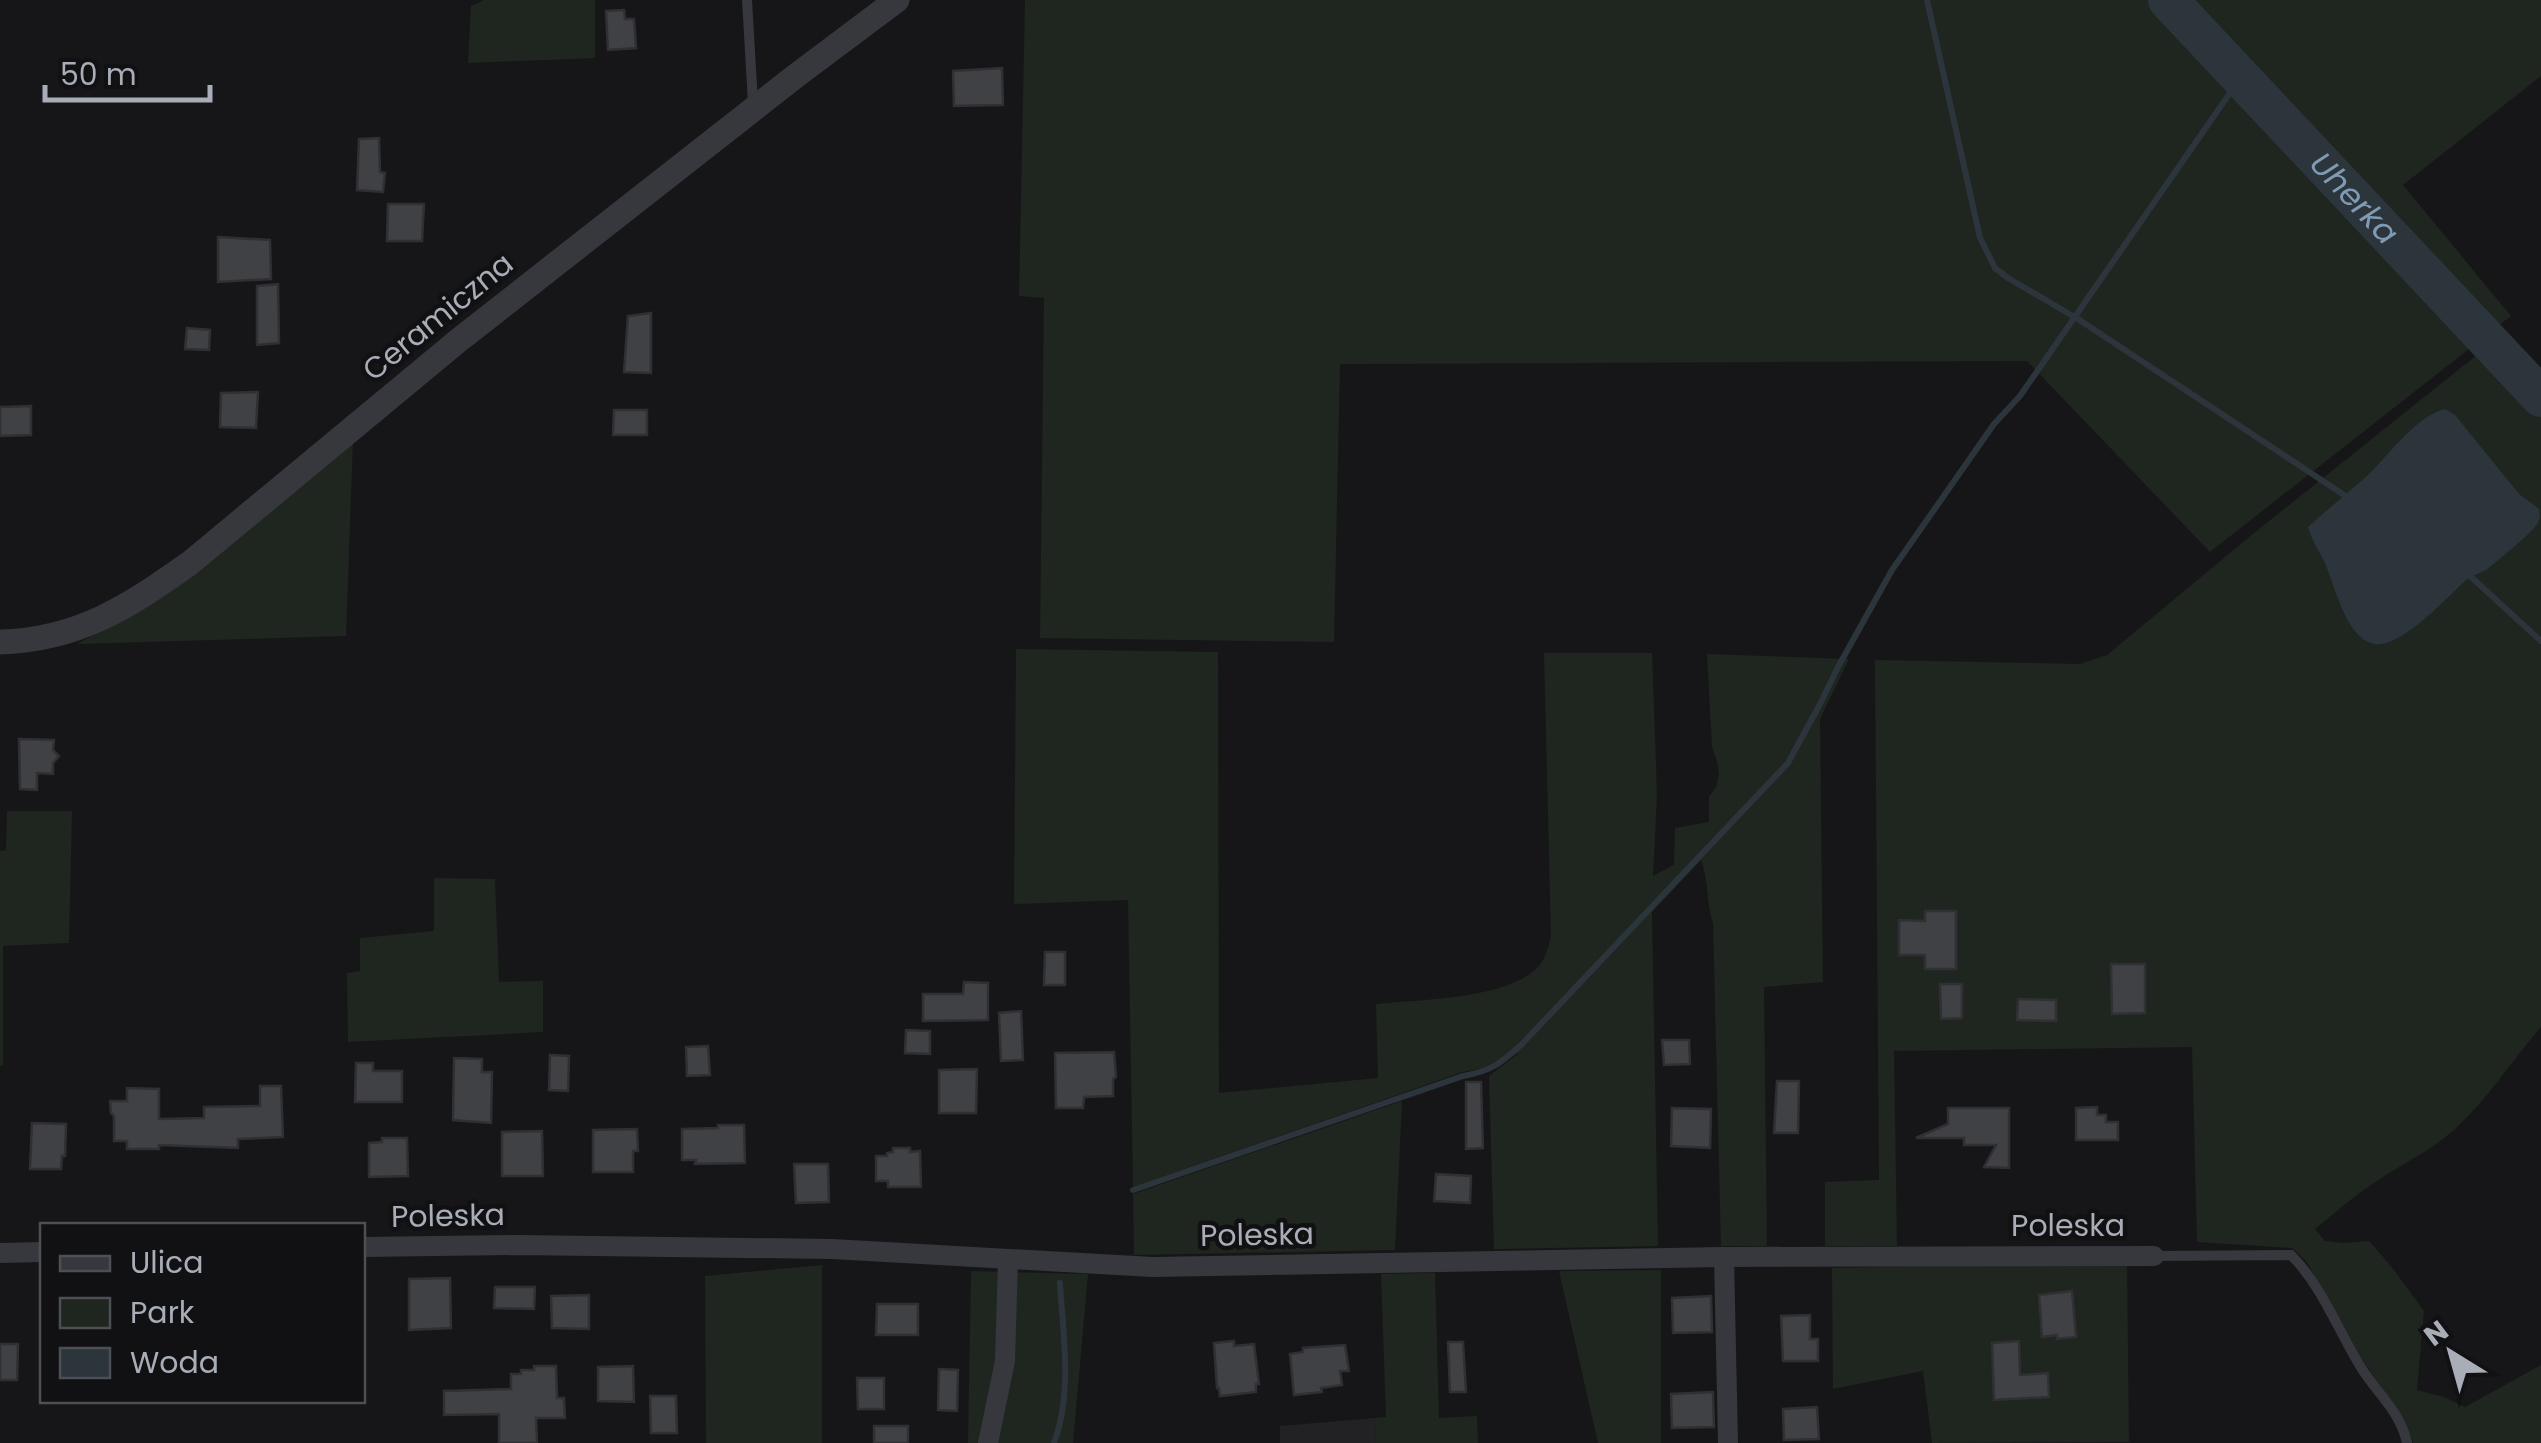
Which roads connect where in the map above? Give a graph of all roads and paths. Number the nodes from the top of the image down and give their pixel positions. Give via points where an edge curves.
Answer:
1 (748, 0) edge
2 (897, 0) edge
3 (753, 109) junction
4 (0, 642) edge
5 (365, 1247) edge
6 (40, 1252) edge
7 (0, 1253) edge
8 (2154, 1256) joint
9 (1724, 1257) junction
10 (1008, 1259) junction
11 (988, 1443) edge
12 (1728, 1443) edge
13 (2407, 1443) edge

1 - 3 lane
2 - 3 street, Ceramiczna
3 - 4 street, Ceramiczna via 149,592 86,626
5 - 10 street, Poleska via 674,1246
6 - 7 street
8 - 9 street, Poleska
8 - 13 lane via 2292,1255 2391,1407
9 - 10 street, Poleska via 1153,1266
9 - 12 street
10 - 11 street via 1005,1361

